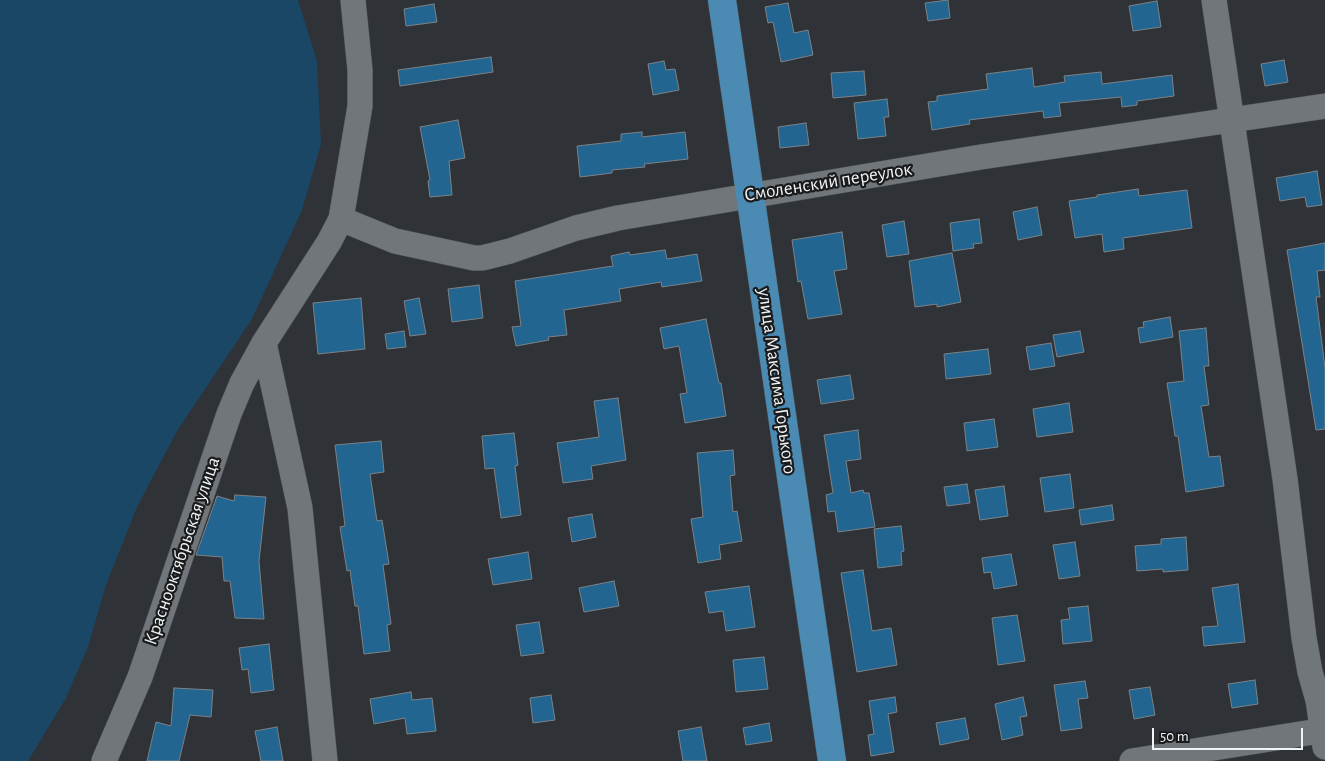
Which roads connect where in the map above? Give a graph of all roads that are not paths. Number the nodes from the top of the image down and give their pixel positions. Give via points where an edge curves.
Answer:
1 (353, 0) edge
2 (722, 0) edge
3 (1214, 0) edge
4 (1325, 106) edge
5 (1231, 119) junction
6 (750, 195) junction
7 (341, 219) junction
8 (264, 343) junction
9 (1324, 736) edge
10 (104, 761) edge
11 (325, 761) edge
12 (832, 761) edge
13 (1132, 761) edge

1 - 7 street, Краснооктябрьская улица via 360,106
2 - 6 main road, улица Максима Горького
3 - 5 street
4 - 5 street, Смоленский переулок
5 - 6 street, Смоленский переулок
5 - 9 street via 1285,480 1303,629
6 - 7 street, Смоленский переулок via 618,218 482,258 395,241
6 - 12 main road, улица Максима Горького
7 - 8 street, Краснооктябрьская улица
8 - 10 street, Краснооктябрьская улица via 229,414 140,677
8 - 11 street via 300,508
9 - 13 street

